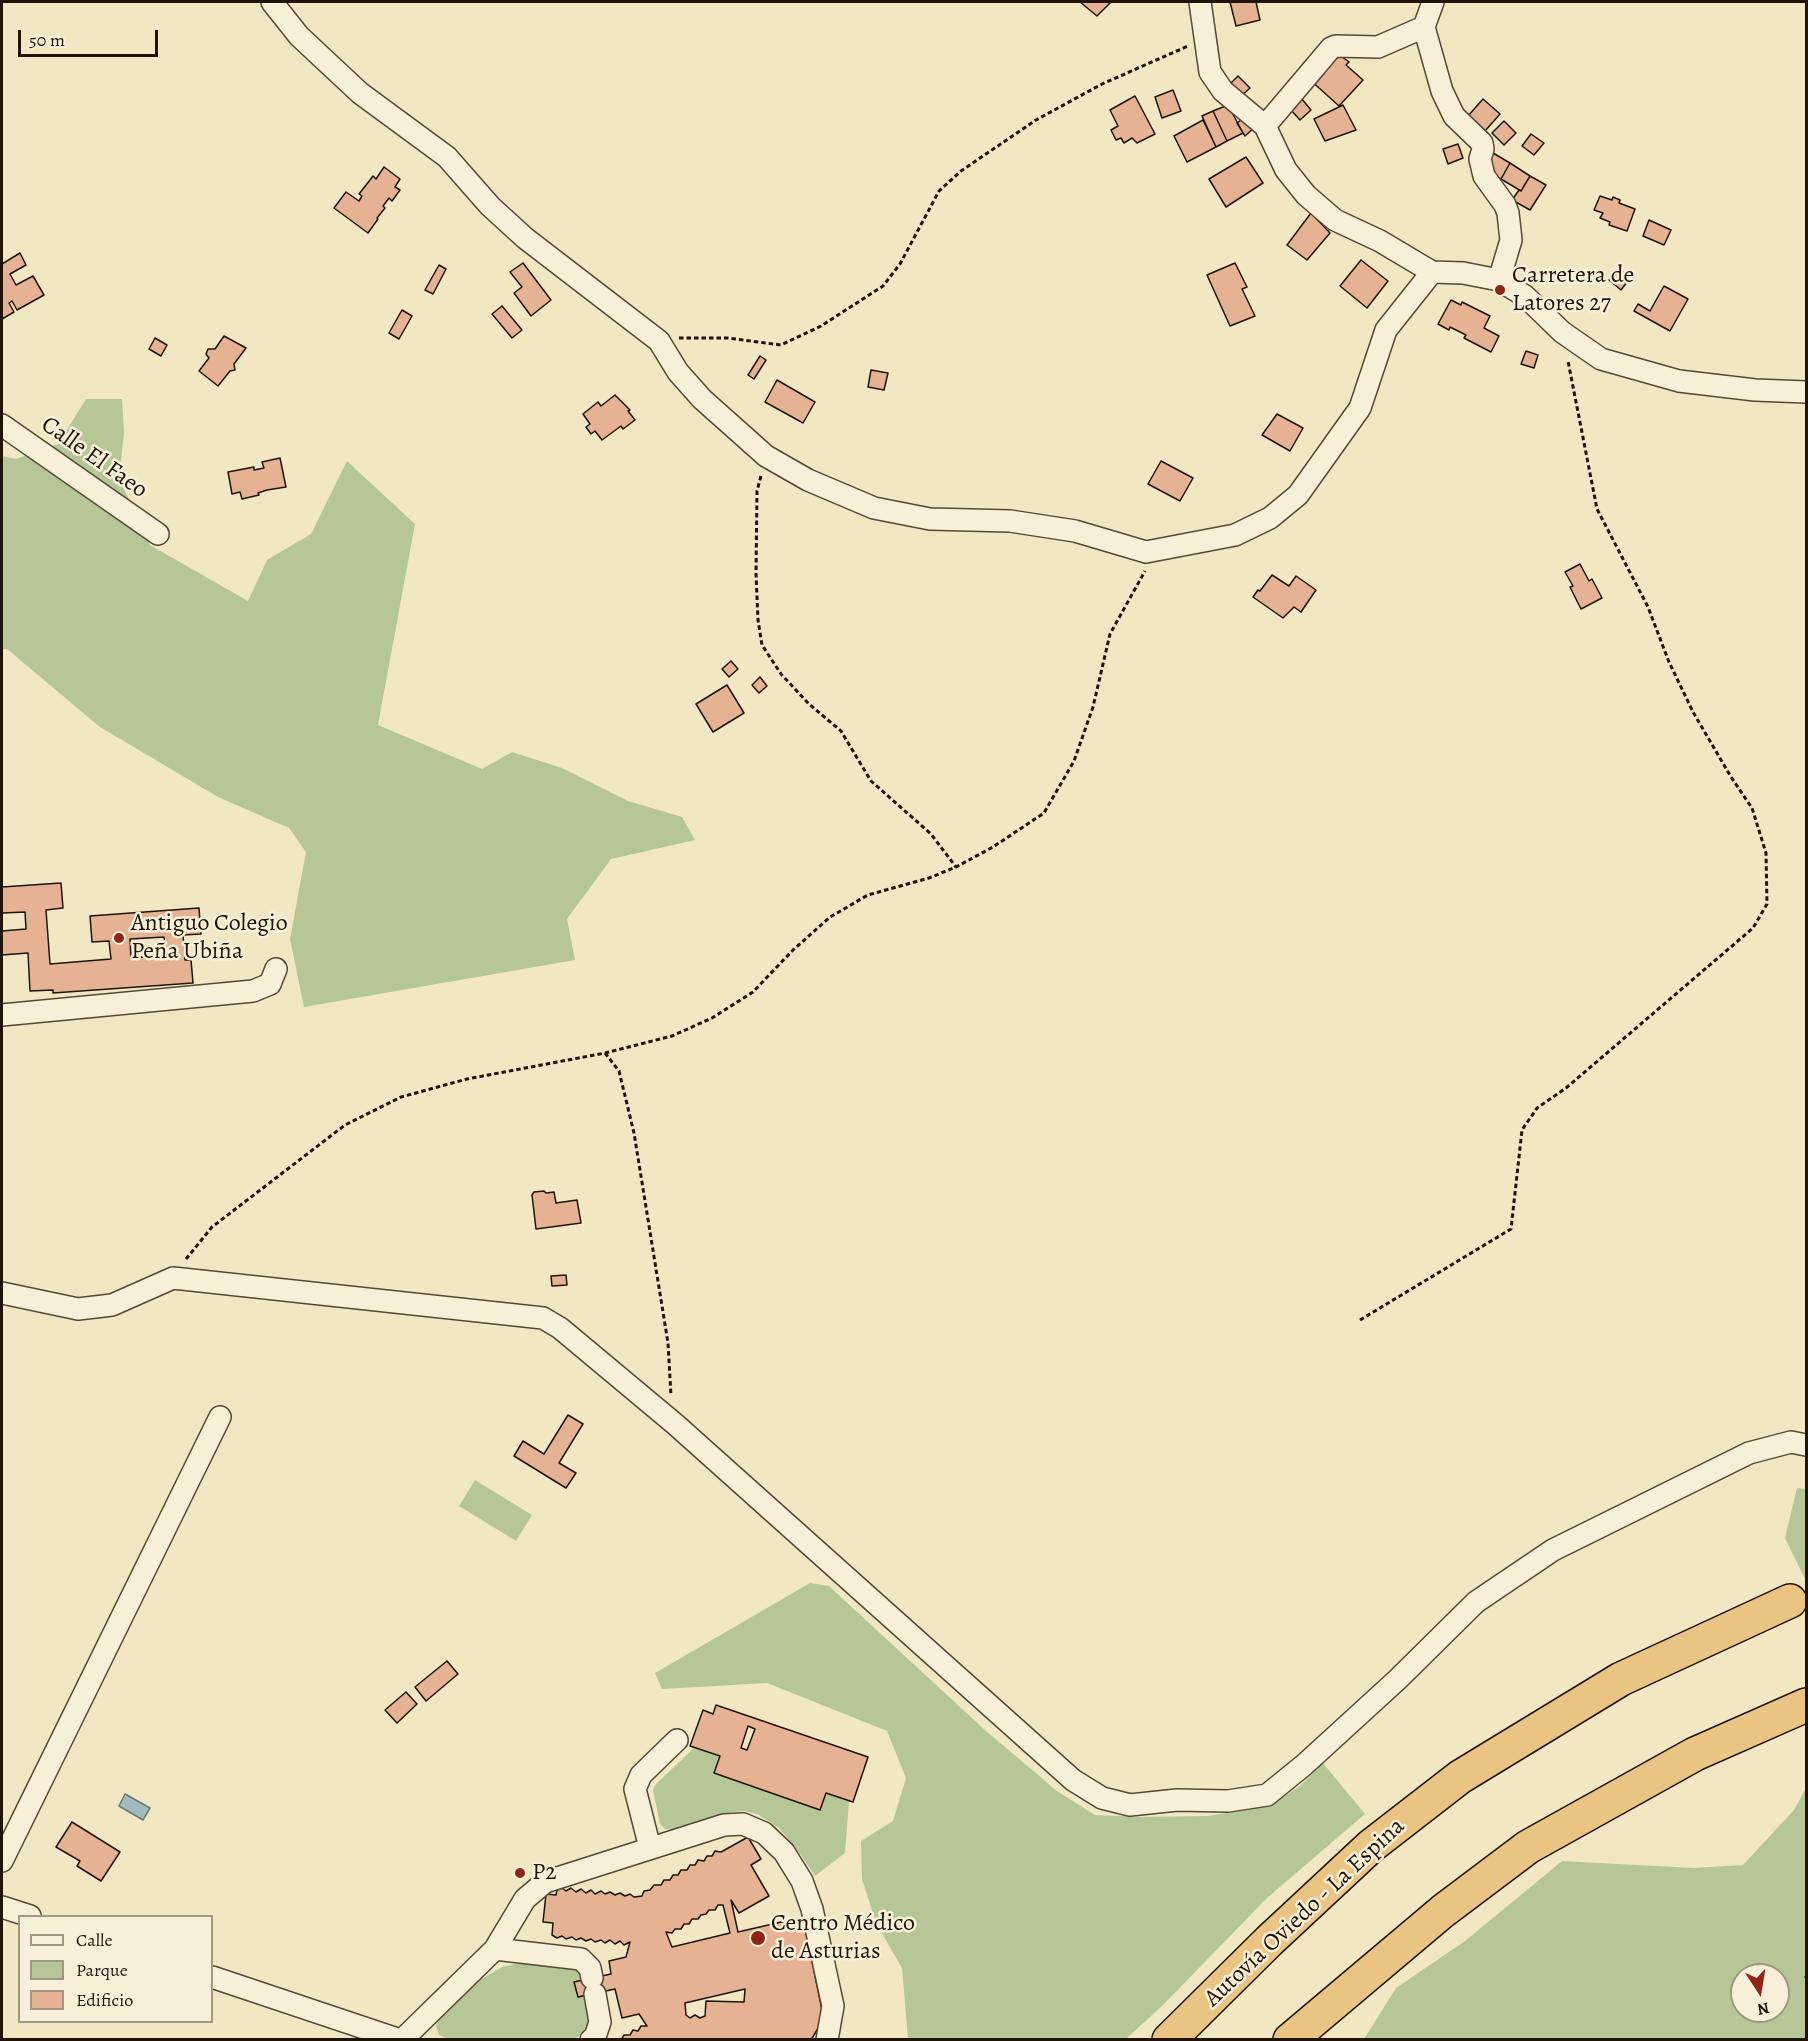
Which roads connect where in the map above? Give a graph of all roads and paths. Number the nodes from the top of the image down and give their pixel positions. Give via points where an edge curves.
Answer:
1 (272, 2) edge
2 (1200, 2) edge
3 (1433, 2) edge
4 (1424, 27) junction
5 (1204, 37) junction
6 (1265, 126) junction
7 (1432, 272) junction
8 (1499, 280) junction
9 (1562, 332) junction
10 (659, 341) junction
11 (1806, 392) edge
12 (2, 424) edge
13 (766, 456) junction
14 (158, 534) dead end
15 (1146, 552) junction
16 (956, 867) junction
17 (276, 969) dead end
18 (2, 1015) edge
19 (605, 1053) junction
20 (173, 1278) junction
21 (2, 1293) edge
22 (1360, 1320) dead end
23 (220, 1417) dead end
24 (675, 1424) junction
25 (1806, 1445) edge
26 (1790, 1601) dead end
27 (1806, 1705) edge
28 (677, 1740) dead end
29 (650, 1848) junction
30 (2, 1861) edge
31 (2, 1907) edge
32 (24, 1915) edge
33 (495, 1949) junction
34 (213, 1977) edge
35 (401, 2040) edge
36 (591, 2040) edge
37 (827, 2040) edge
38 (1169, 2040) edge
39 (1290, 2040) edge

1 - 10 street via 299,36 360,93 447,157 490,206 525,238
2 - 5 street
3 - 4 street
4 - 6 street via 1378,47 1330,48
4 - 8 street via 1442,91 1454,116 1482,143 1484,176 1508,213 1511,240
5 - 6 street via 1210,72 1223,91
5 - 10 path via 1102,84 1036,120 961,171 939,191 900,264 883,286 821,326 781,345 728,338
6 - 7 street via 1286,170 1306,195 1335,220
7 - 8 street
7 - 15 street via 1386,330 1360,408 1298,495 1270,518 1235,535
8 - 9 street via 1526,296
9 - 11 street via 1601,359 1679,381
9 - 22 path via 1597,509 1648,608 1693,712 1752,808 1766,853 1767,904 1754,928 1566,1088 1537,1108 1522,1130 1511,1229
10 - 13 street via 678,372 702,399
12 - 14 street, Calle El Faeo
13 - 15 street via 808,480 874,508 930,519 1010,521 1075,531
13 - 16 path via 757,503 756,586 762,645 781,674 842,732 871,781 931,834
15 - 16 path via 1146,570 1110,634 1093,707 1074,761 1044,813
16 - 19 path via 868,895 830,917 753,992 712,1018 672,1036
17 - 18 street via 270,984 253,991
19 - 20 path via 467,1079 401,1096 345,1125 212,1227
19 - 24 path via 619,1071 634,1132 668,1343
20 - 21 street via 112,1305 78,1309
20 - 24 street via 543,1318
23 - 30 street
24 - 25 street via 1073,1780 1102,1798 1130,1804 1228,1801 1267,1795 1389,1687 1476,1602 1553,1550 1749,1454 1791,1442
26 - 38 highway, Autovía Oviedo - La Espina via 1621,1679 1460,1777 1371,1846
27 - 39 highway via 1695,1754 1528,1847 1443,1911
28 - 29 street via 641,1775 635,1789
29 - 33 street via 545,1882 525,1899
29 - 37 street via 724,1825 743,1824 764,1833 784,1852 802,1881 812,1910 833,2006
31 - 32 street
33 - 35 street
33 - 36 street via 581,1959 590,1968 600,2022
34 - 35 street

